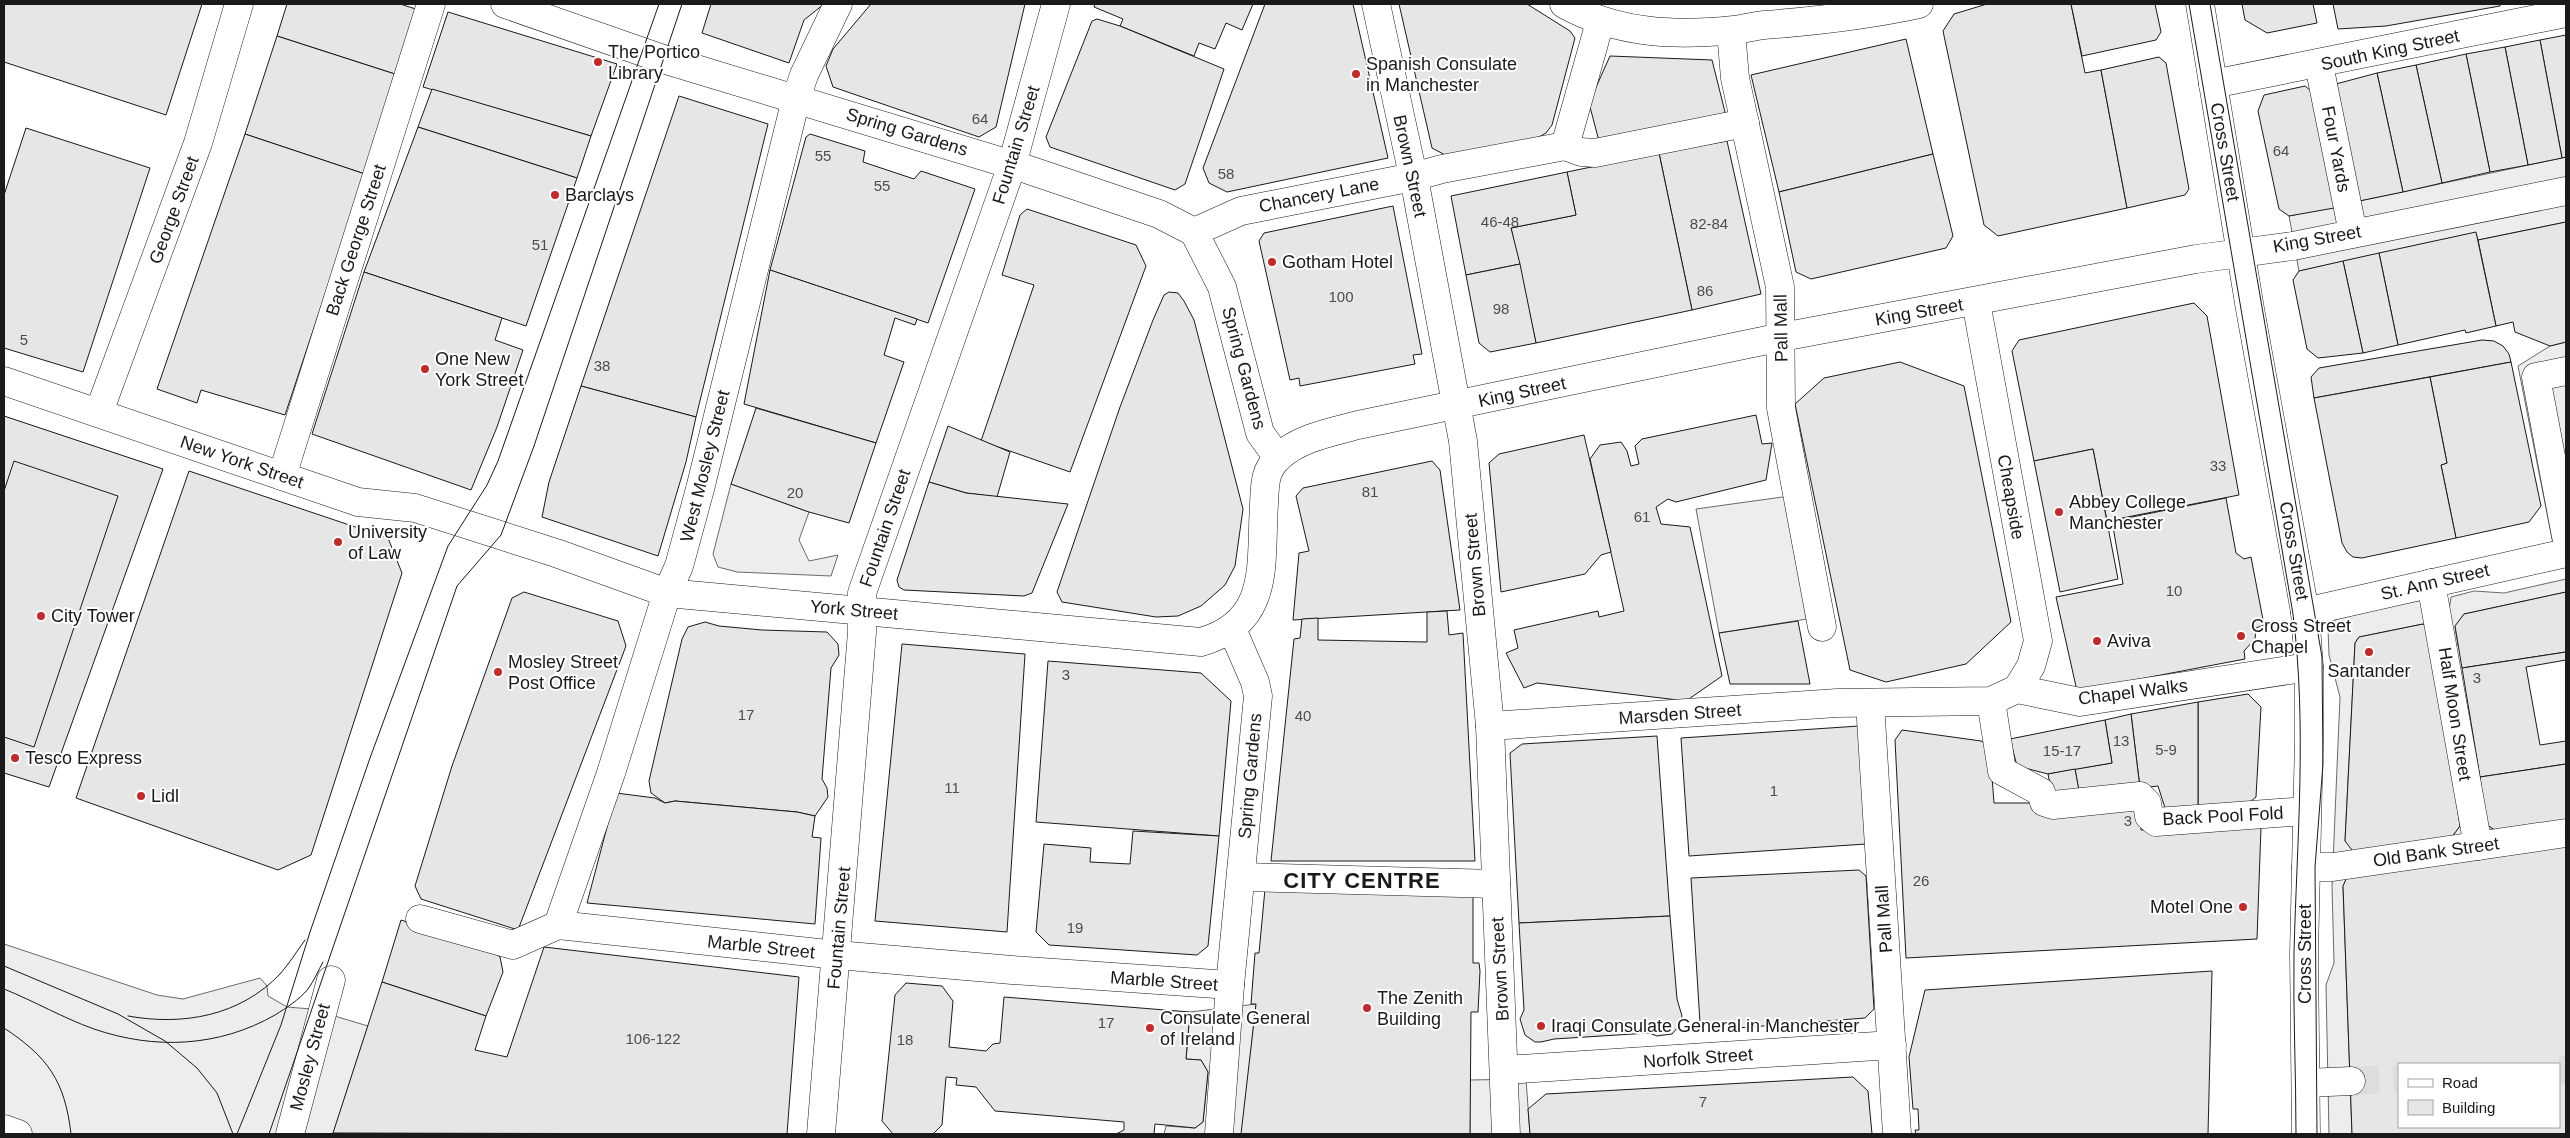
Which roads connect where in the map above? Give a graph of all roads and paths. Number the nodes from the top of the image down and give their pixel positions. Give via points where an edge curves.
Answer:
1 (239, 4) edge
2 (431, 4) edge
3 (505, 4) edge
4 (838, 4) edge
5 (1056, 4) edge
6 (1376, 4) edge
7 (1564, 4) edge
8 (1920, 4) edge
9 (2200, 4) edge
10 (2552, 11) edge
11 (1748, 20) edge
12 (1600, 22) junction
13 (2319, 64) junction
14 (2213, 84) junction
15 (796, 99) junction
16 (1745, 123) junction
17 (1565, 146) junction
18 (1012, 165) junction
19 (1413, 177) junction
20 (2566, 191) edge
21 (1194, 232) junction
22 (2352, 233) junction
23 (2241, 252) junction
24 (1976, 302) junction
25 (1782, 338) junction
26 (2566, 371) edge
27 (4, 381) edge
28 (1457, 406) junction
29 (99, 412) junction
30 (1278, 458) junction
31 (282, 476) junction
32 (484, 530) joint
33 (2566, 536) edge
34 (2566, 553) edge
35 (2431, 583) junction
36 (667, 593) junction
37 (862, 611) junction
38 (2305, 612) junction
39 (1822, 627) dead end
40 (1232, 629) junction
41 (2309, 667) junction
42 (2017, 689) junction
43 (1991, 700) junction
44 (1870, 703) junction
45 (1490, 726) junction
46 (2306, 812) junction
47 (2566, 833) edge
48 (2478, 846) junction
49 (2306, 866) junction
50 (1241, 877) junction
51 (1496, 884) junction
52 (420, 918) dead end
53 (558, 925) junction
54 (837, 955) junction
55 (331, 980) dead end
56 (1230, 985) junction
57 (1892, 1045) junction
58 (1505, 1070) junction
59 (2351, 1081) tunnel mouth
60 (2306, 1083) junction
61 (4, 1128) edge
62 (18, 1134) edge
63 (290, 1134) edge
64 (821, 1134) edge
65 (1219, 1134) edge
66 (1506, 1134) edge
67 (1897, 1134) edge
68 (2306, 1134) edge

1 - 29 street, George Street via 198,142
2 - 31 street, Back George Street
3 - 15 street, Spring Gardens via 663,59
4 - 15 street, West Mosley Street
5 - 18 street, Fountain Street
6 - 19 street, Brown Street
7 - 12 street
8 - 11 street via 1870,14
9 - 14 street, Cross Street
10 - 13 street, South King Street
11 - 12 street via 1651,32
11 - 16 street, Pall Mall via 1735,78
12 - 17 street
13 - 14 street, South King Street
13 - 22 street, Four Yards
14 - 23 street, Cross Street
15 - 18 street, Spring Gardens
15 - 36 street, West Mosley Street via 700,489 679,566
16 - 17 street via 1595,154
16 - 25 street, Pall Mall via 1780,287
17 - 19 street, Chancery Lane
18 - 21 street, Spring Gardens via 1159,214
18 - 37 street, Fountain Street via 868,575 862,593
19 - 21 street, Chancery Lane via 1241,211
19 - 28 street, Brown Street
20 - 22 street, King Street
21 - 30 street, Spring Gardens via 1222,287 1260,433
22 - 23 street, King Street via 2293,246
23 - 24 street, King Street
23 - 38 street, Cross Street
24 - 25 street, King Street
24 - 42 street, Cheapside via 2038,641 2031,666
25 - 28 street, King Street
25 - 39 street, Pall Mall via 1781,408
26 - 33 street via 2536,377
27 - 29 street, New York Street
28 - 30 street, King Street via 1358,424 1320,435
28 - 45 street, Brown Street
29 - 31 street, New York Street
30 - 40 street via 1266,474 1258,594
31 - 32 street, New York Street via 358,502 415,508
32 - 36 street, York Street
34 - 35 street, St. Ann Street
35 - 38 street, St. Ann Street
35 - 48 street, Half Moon Street
36 - 37 street, York Street
36 - 53 street, West Mosley Street via 611,772
37 - 40 street, York Street via 1201,642
37 - 54 street, Fountain Street
38 - 41 street, Cross Street
40 - 50 street, Spring Gardens via 1258,696
41 - 42 street, Chapel Walks via 2080,702
41 - 46 street, Cross Street
42 - 43 street
43 - 44 street
43 - 46 street, Back Pool Fold via 2002,771 2041,792 2044,802 2053,805 2140,796 2148,803 2148,816 2156,822
44 - 45 street, Marsden Street
44 - 57 street, Pall Mall
45 - 51 street, Brown Street
46 - 49 street, Cross Street
47 - 48 street, Old Bank Street
48 - 49 street, Old Bank Street via 2333,867
49 - 60 street, Cross Street
50 - 51 street
50 - 56 street, Spring Gardens
51 - 58 street, Brown Street
52 - 53 street via 514,946
53 - 54 street, Marble Street
54 - 56 street, Marble Street
54 - 64 street, Fountain Street
55 - 63 street, Mosley Street
56 - 65 street, Spring Gardens
57 - 58 street, Norfolk Street
57 - 67 street, Pall Mall
58 - 66 street, Brown Street
59 - 60 street
60 - 68 street, Cross Street
61 - 62 street

